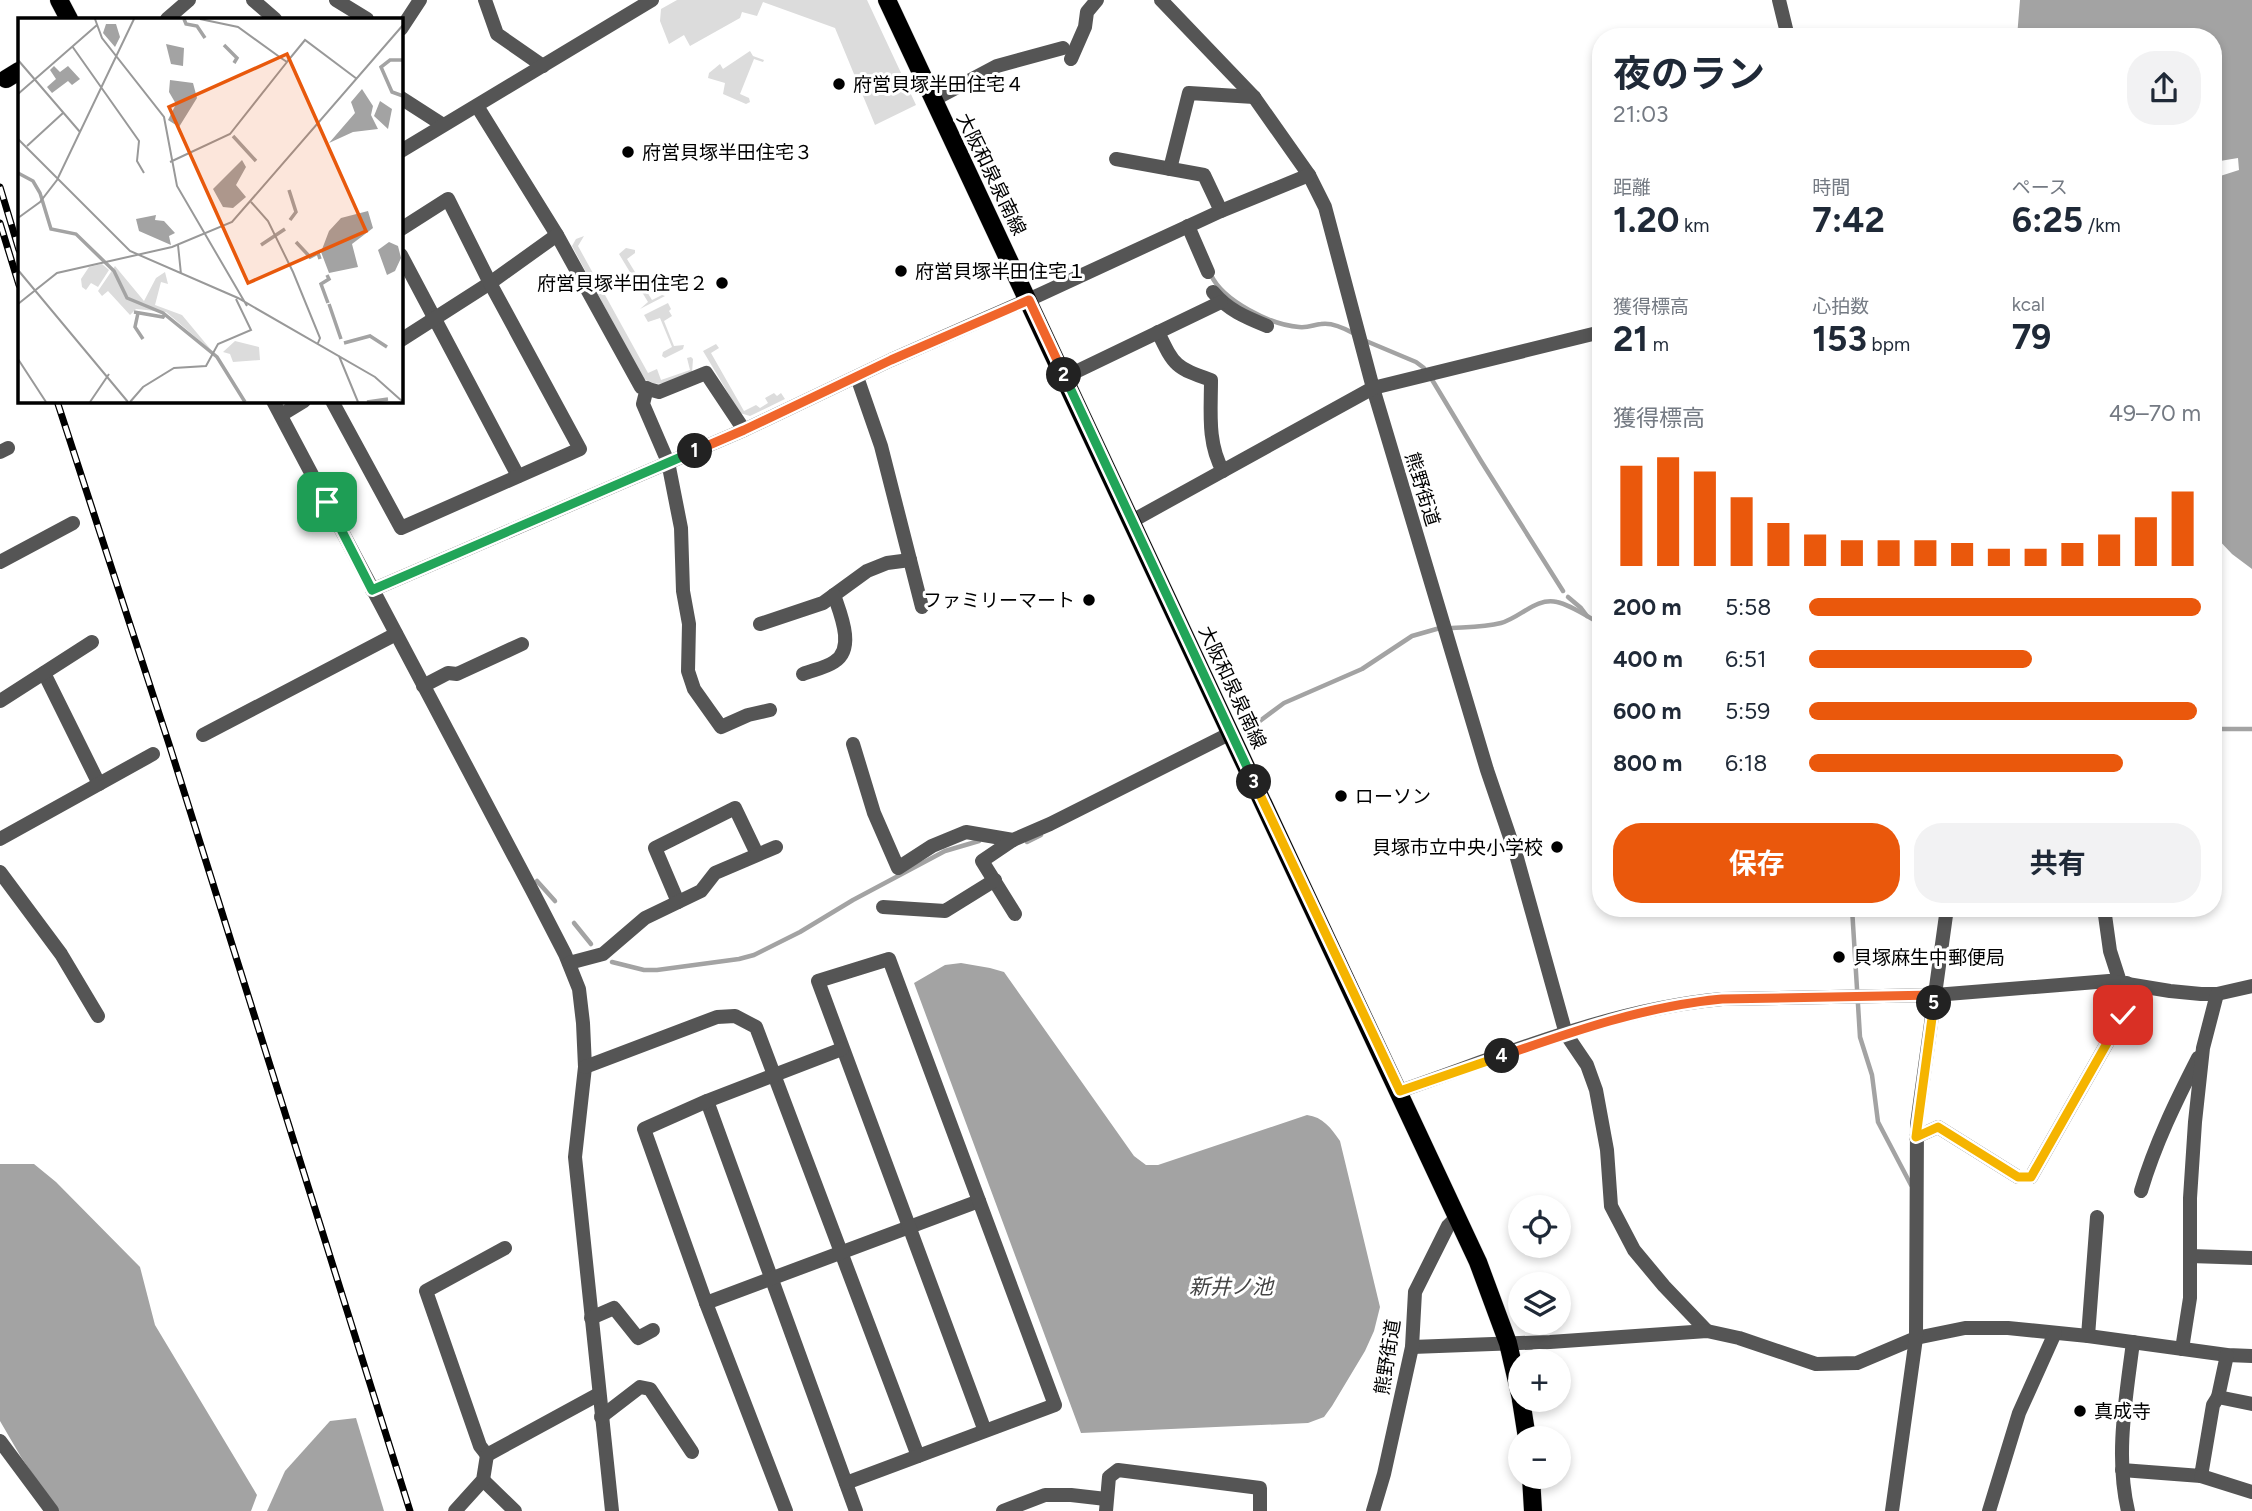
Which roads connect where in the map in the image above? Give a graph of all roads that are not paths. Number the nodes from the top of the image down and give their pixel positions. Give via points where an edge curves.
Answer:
1 (59, 0) edge
2 (189, 0) edge
3 (253, 0) edge
4 (336, 0) edge
5 (420, 0) edge
6 (485, 0) edge
7 (652, 0) edge
8 (887, 0) edge
9 (1097, 0) edge
10 (1161, 0) edge
11 (1779, 0) edge
12 (68, 18) edge
13 (168, 18) edge
14 (274, 18) edge
15 (365, 18) edge
16 (402, 27) edge
17 (1786, 28) edge
18 (543, 66) junction
19 (1254, 97) junction
20 (402, 99) edge
21 (933, 100) junction
22 (477, 106) junction
23 (443, 125) junction
24 (402, 150) edge
25 (1116, 159) dead end
26 (1170, 169) junction
27 (1309, 175) junction
28 (1221, 211) junction
29 (1188, 226) junction
30 (402, 228) edge
31 (557, 235) junction
32 (402, 257) edge
33 (1208, 272) dead end
34 (490, 283) junction
35 (1029, 300) junction
36 (434, 318) junction
37 (1267, 326) dead end
38 (1158, 332) junction
39 (1592, 334) edge
40 (402, 339) edge
41 (857, 377) junction
42 (1065, 377) junction
43 (647, 388) junction
44 (1373, 388) junction
45 (274, 402) edge
46 (302, 402) edge
47 (333, 402) edge
48 (281, 415) junction
49 (744, 430) junction
50 (668, 462) junction
51 (1223, 471) junction
52 (518, 476) junction
53 (1132, 521) junction
54 (73, 523) dead end
55 (910, 560) junction
56 (0, 562) edge
57 (372, 590) junction
58 (834, 595) junction
59 (922, 607) dead end
60 (760, 624) dead end
61 (396, 634) junction
62 (92, 642) dead end
63 (523, 644) dead end
64 (44, 673) junction
65 (803, 674) dead end
66 (423, 686) junction
67 (0, 701) edge
68 (770, 710) dead end
69 (1231, 733) junction
70 (203, 735) dead end
71 (853, 744) dead end
72 (153, 754) dead end
73 (99, 784) junction
74 (0, 839) edge
75 (1013, 840) junction
76 (776, 847) dead end
77 (757, 855) junction
78 (0, 872) edge
79 (995, 880) junction
80 (678, 902) junction
81 (883, 907) dead end
82 (1015, 914) dead end
83 (1946, 917) edge
84 (2105, 917) edge
85 (569, 963) junction
86 (2123, 982) junction
87 (2252, 986) edge
88 (2217, 994) junction
89 (1935, 995) junction
90 (98, 1016) dead end
91 (1566, 1034) junction
92 (2203, 1048) junction
93 (842, 1049) junction
94 (585, 1067) junction
95 (775, 1076) junction
96 (1400, 1091) junction
97 (707, 1101) junction
98 (1916, 1137) junction
99 (2141, 1191) dead end
100 (979, 1201) junction
101 (1457, 1217) junction
102 (2097, 1217) dead end
103 (909, 1227) junction
104 (505, 1248) dead end
105 (842, 1253) junction
106 (2190, 1256) junction
107 (2252, 1258) edge
108 (772, 1280) junction
109 (706, 1303) junction
110 (591, 1318) junction
111 (653, 1330) dead end
112 (1707, 1331) junction
113 (2054, 1333) junction
114 (2088, 1336) junction
115 (1916, 1338) junction
116 (2133, 1342) junction
117 (1508, 1343) junction
118 (1412, 1347) junction
119 (1509, 1349) edge
120 (2182, 1349) junction
121 (2227, 1355) junction
122 (2252, 1356) edge
123 (599, 1394) junction
124 (2218, 1397) junction
125 (2252, 1404) edge
126 (601, 1417) junction
127 (985, 1432) junction
128 (0, 1441) edge
129 (692, 1452) dead end
130 (487, 1455) junction
131 (918, 1457) junction
132 (2122, 1470) junction
133 (2201, 1476) junction
134 (483, 1480) junction
135 (846, 1483) junction
136 (1532, 1489) edge
137 (2252, 1492) edge
138 (1106, 1505) edge
139 (52, 1511) edge
140 (455, 1511) edge
141 (515, 1511) edge
142 (612, 1511) edge
143 (786, 1511) edge
144 (856, 1511) edge
145 (1003, 1511) edge
146 (1261, 1511) edge
147 (1373, 1511) edge
148 (1533, 1511) edge
149 (1892, 1511) edge
150 (1989, 1511) edge
151 (2128, 1511) edge

1 - 12 main road
2 - 13 street
3 - 14 street
4 - 15 street
5 - 16 street
6 - 18 street via 498,34
7 - 18 street
8 - 21 main road, 大阪和泉泉南線
9 - 21 street via 1067,54 997,66
10 - 19 street, 熊野街道
11 - 17 street
18 - 22 street
19 - 26 street via 1189,93
19 - 27 street, 熊野街道
20 - 23 street
21 - 35 main road, 大阪和泉泉南線
22 - 23 street
22 - 31 street
23 - 24 street
25 - 26 street
26 - 28 street via 1203,175
27 - 28 street
27 - 44 street, 熊野街道 via 1325,207
28 - 29 street
29 - 33 street
29 - 35 street
30 - 34 street via 448,200
31 - 34 street
31 - 43 street via 641,387
32 - 36 street
34 - 36 street
34 - 52 street via 580,449
35 - 41 street
35 - 42 main road, 大阪和泉泉南線
36 - 40 street
36 - 52 street
37 - 38 street via 1237,314 1217,297
38 - 42 street
38 - 51 street via 1178,366 1211,380 1211,438
39 - 44 street
41 - 49 street
41 - 55 street via 881,446
42 - 53 main road, 大阪和泉泉南線
43 - 49 street via 659,392 706,373
43 - 50 street via 643,404
44 - 51 street
44 - 91 street, 熊野街道
45 - 48 street
46 - 48 street
47 - 52 street via 401,528
48 - 57 street
49 - 50 street
50 - 57 street
50 - 68 street via 681,528 688,671 694,689 721,727
51 - 53 street
53 - 69 main road, 大阪和泉泉南線
54 - 56 street
55 - 58 street via 887,562 867,571
55 - 59 street
57 - 61 street
58 - 60 street
58 - 65 street via 846,630 844,651 836,662
61 - 66 street
61 - 70 street
62 - 64 street
63 - 66 street
64 - 67 street
64 - 73 street
66 - 85 street
69 - 75 street
69 - 96 main road, 大阪和泉泉南線
71 - 75 street via 874,813 898,868 932,846 966,832
72 - 73 street
73 - 74 street
75 - 79 street via 982,861
76 - 77 street
77 - 80 street via 715,873 701,891
77 - 80 street via 735,808 655,848
78 - 90 street via 61,954
79 - 81 street via 945,911
79 - 82 street
80 - 85 street via 645,918 603,954
83 - 89 street
84 - 86 street via 2110,951
85 - 94 street via 579,989
86 - 88 street
86 - 89 street
86 - 98 street via 2128,996 2123,1015 2031,1177 2018,1177 1938,1127
87 - 88 street
88 - 92 street
89 - 91 street via 1688,1002
89 - 98 street
91 - 96 street
91 - 112 street, 熊野街道 via 1587,1065 1596,1090 1611,1206 1634,1250
92 - 99 street via 2150,1159
92 - 106 street via 2190,1198
93 - 95 street
93 - 100 street via 818,982 889,959
93 - 103 street
94 - 95 street via 717,1017 735,1016 757,1027
94 - 110 street via 575,1157
95 - 97 street
95 - 105 street
96 - 101 main road, 大阪和泉泉南線
97 - 108 street
97 - 109 street via 644,1129
98 - 115 street
100 - 103 street
100 - 127 street via 1055,1405
101 - 117 main road, 大阪和泉泉南線
101 - 118 street, 熊野街道 via 1415,1292
102 - 114 street
103 - 105 street
103 - 127 street
104 - 130 street via 426,1291
105 - 108 street
105 - 131 street
106 - 107 street
106 - 120 street via 2190,1298
108 - 109 street
108 - 135 street
109 - 143 street
110 - 111 street via 614,1308 638,1338
110 - 123 street
112 - 115 street via 1816,1364 1857,1363
112 - 117 street
113 - 114 street
113 - 115 street via 1965,1328
113 - 150 street via 2019,1413
114 - 116 street
115 - 149 street
116 - 120 street
116 - 132 street
117 - 118 street
117 - 119 main road, 大阪和泉泉南線
118 - 147 street, 熊野街道
120 - 121 street
121 - 122 street
121 - 124 street
123 - 126 street
123 - 130 street
124 - 125 street
124 - 133 street
126 - 129 street via 640,1387 650,1389
126 - 142 street
127 - 131 street
128 - 139 street
130 - 134 street
131 - 135 street
132 - 133 street
132 - 151 street
133 - 137 street
134 - 140 street
134 - 141 street
135 - 144 street
136 - 148 main road
138 - 145 street via 1071,1495 1045,1495
138 - 146 street via 1109,1477 1118,1470 1261,1488

